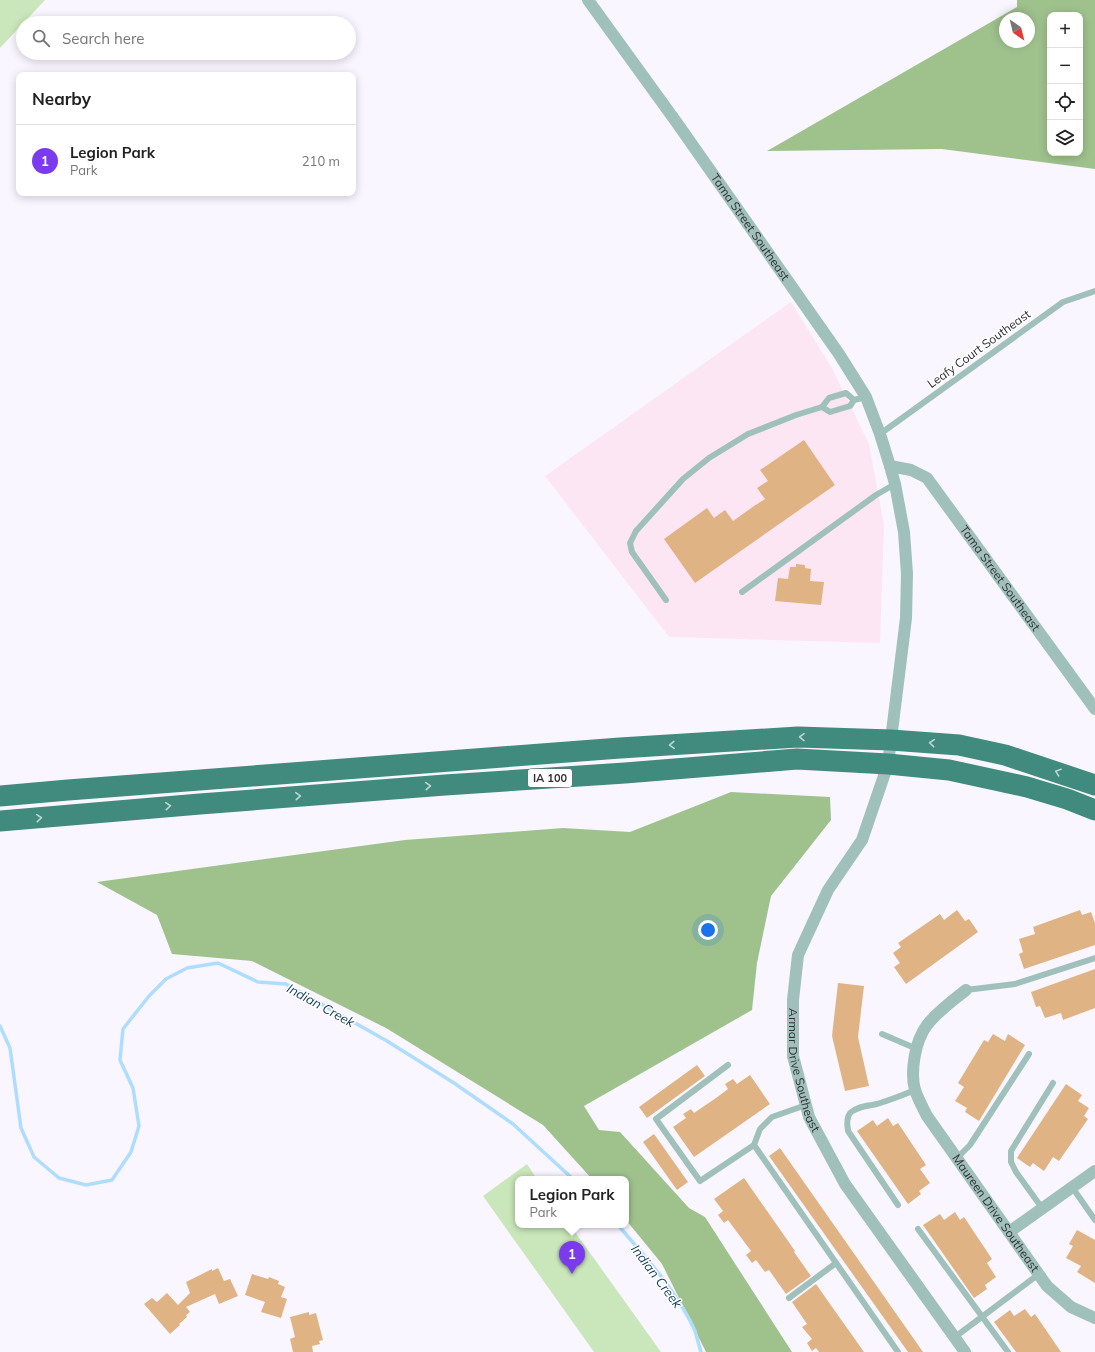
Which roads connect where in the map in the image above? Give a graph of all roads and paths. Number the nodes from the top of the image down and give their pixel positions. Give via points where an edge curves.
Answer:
1 (588, 0) edge
2 (1095, 291) edge
3 (860, 399) junction
4 (822, 407) junction
5 (880, 434) junction
6 (890, 466) junction
7 (895, 484) junction
8 (742, 592) dead end
9 (666, 600) dead end
10 (1095, 709) edge
11 (891, 740) junction
12 (888, 764) junction
13 (1095, 785) edge
14 (0, 796) edge
15 (1095, 810) edge
16 (0, 821) edge
17 (1095, 958) edge
18 (966, 990) joint
19 (882, 1034) dead end
20 (917, 1049) junction
21 (1029, 1054) dead end
22 (728, 1065) dead end
23 (1053, 1083) dead end
24 (915, 1090) junction
25 (806, 1105) junction
26 (754, 1145) junction
27 (957, 1158) junction
28 (1095, 1171) edge
29 (1072, 1187) junction
30 (898, 1205) dead end
31 (1042, 1208) junction
32 (1095, 1220) edge
33 (918, 1229) dead end
34 (1009, 1232) junction
35 (836, 1264) junction
36 (1039, 1274) junction
37 (788, 1298) dead end
38 (982, 1317) junction
39 (1095, 1318) edge
40 (955, 1337) junction
41 (898, 1352) edge
42 (965, 1352) edge
43 (1008, 1352) edge

1 - 3 street, Tama Street Southeast via 836,349
2 - 5 lane, Leafy Court Southeast via 1063,302
3 - 4 lane via 850,406 830,412
3 - 4 lane via 846,393 829,398
3 - 5 street, Tama Street Southeast
4 - 9 lane via 748,434 709,458 682,479 636,531 630,543 632,552
5 - 6 street, Tama Street Southeast
6 - 7 street, Tama Street Southeast
6 - 10 street, Tama Street Southeast via 911,470 927,478
7 - 8 lane
7 - 11 street, Tama Street Southeast via 907,574 906,618
11 - 12 street, Tama Street Southeast
13 -> 11 highway, IA 100 via 1005,756 966,747
11 -> 14 highway, IA 100 via 798,737 628,747
12 - 15 highway, IA 100 via 949,770 994,779 1027,787
16 -> 12 highway, IA 100 via 797,759
12 - 25 street, Armar Drive Southeast via 862,840 828,890 798,955 793,1000 793,1056
17 - 18 lane via 1015,984
18 - 20 street via 944,1007 926,1026
19 - 20 lane
20 - 24 street via 913,1066
21 - 27 lane via 970,1145
22 - 26 lane via 656,1119 700,1181
23 - 31 lane via 1011,1151 1011,1162 1016,1172
24 - 27 street, Maureen Drive Southeast via 927,1116
24 - 30 lane via 858,1108 851,1113 847,1122 848,1131
25 - 26 lane via 772,1117 760,1129
25 - 40 street, Armar Drive Southeast via 809,1117 845,1184
26 - 35 lane
27 - 34 street, Maureen Drive Southeast
28 - 29 street
29 - 31 street
29 - 32 lane
31 - 34 street
33 - 38 lane
34 - 36 street, Maureen Drive Southeast
35 - 37 lane
35 - 41 lane
36 - 38 lane
36 - 39 street, Maureen Drive Southeast via 1047,1286 1071,1307
38 - 40 lane
38 - 43 lane
40 - 42 street, Armar Drive Southeast

